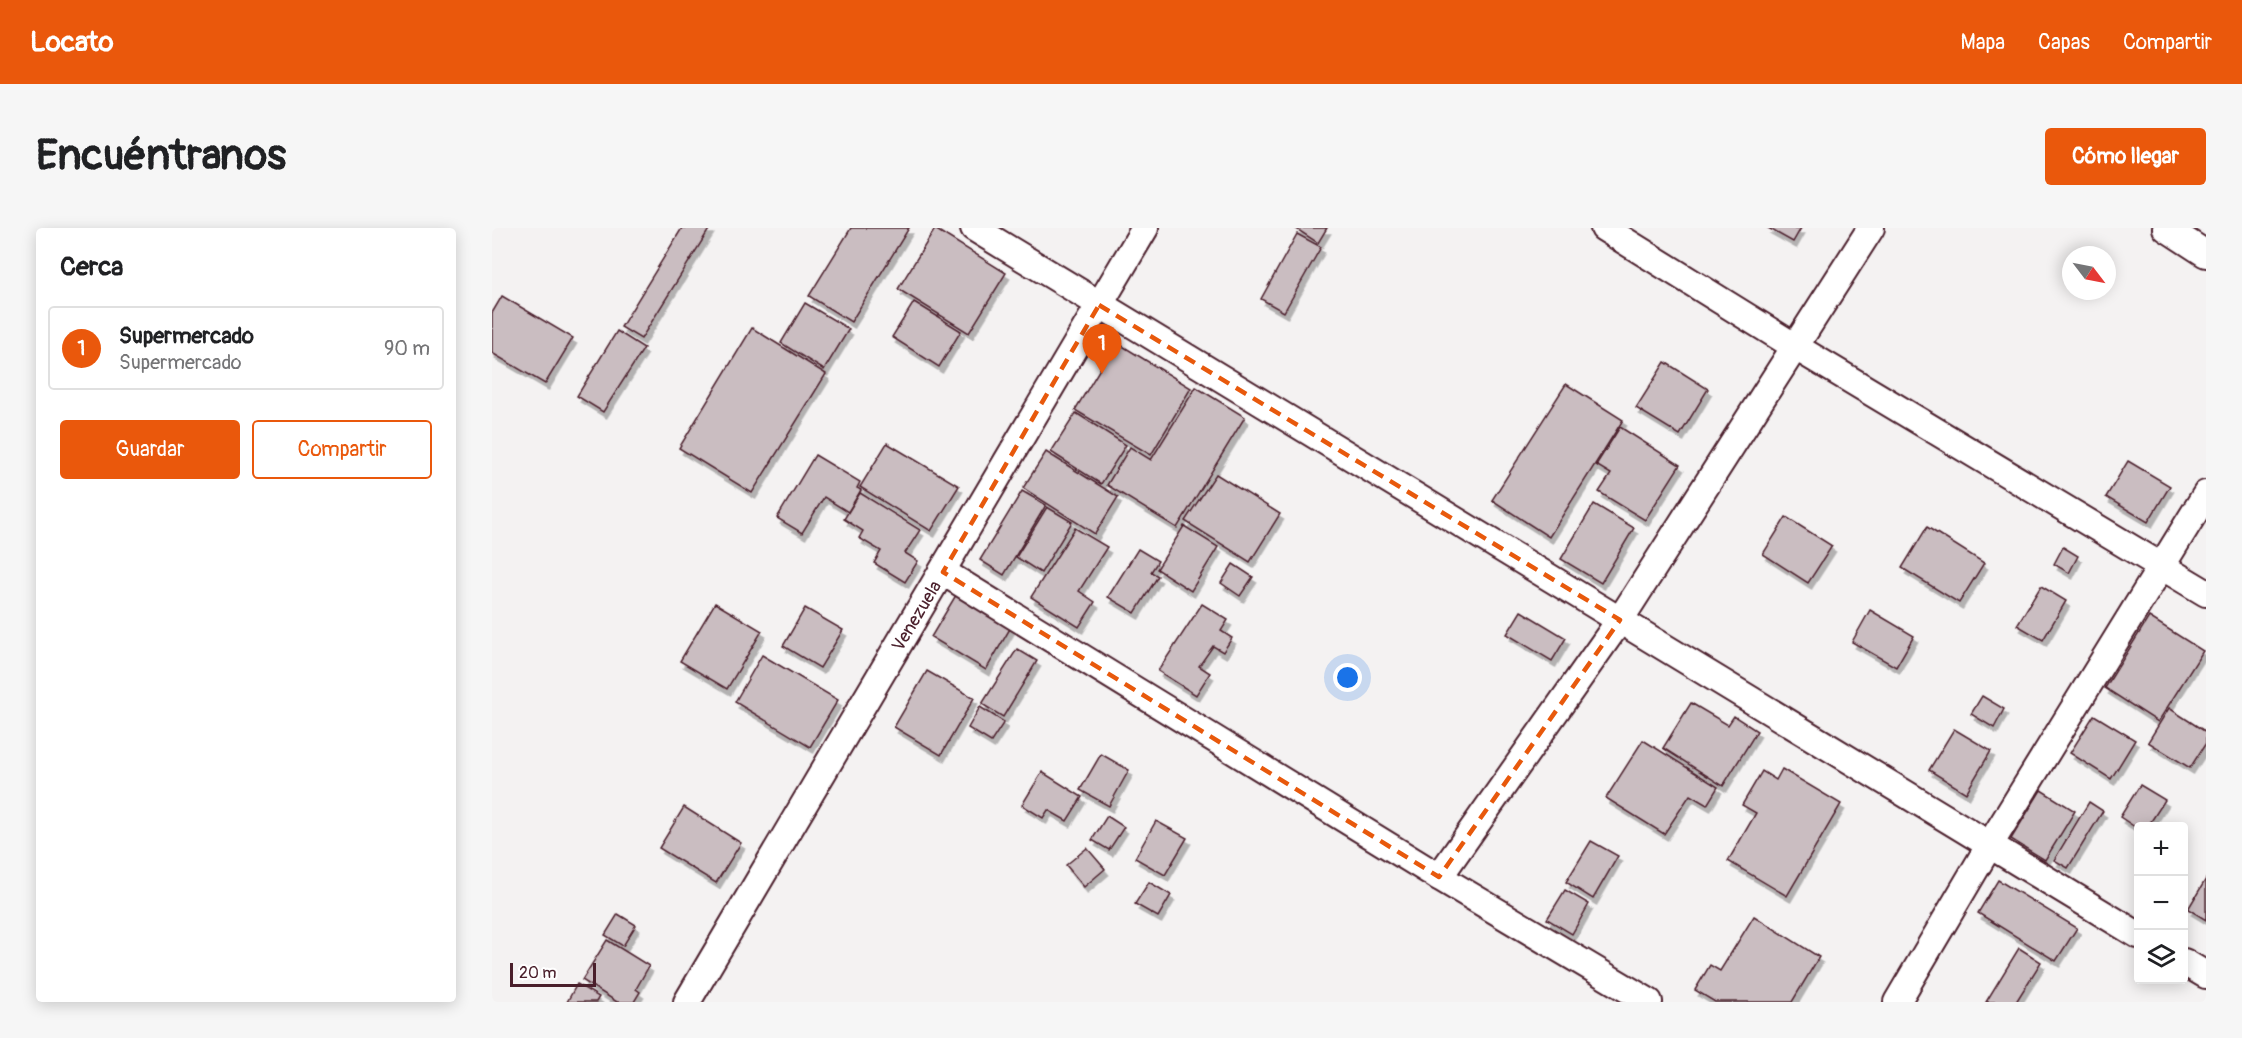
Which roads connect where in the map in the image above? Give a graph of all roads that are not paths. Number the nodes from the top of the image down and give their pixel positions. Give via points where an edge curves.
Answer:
1 (974, 228) edge
2 (1145, 228) edge
3 (1604, 228) edge
4 (1870, 228) edge
5 (2166, 228) edge
6 (2206, 254) edge
7 (1099, 305) junction
8 (1794, 346) junction
9 (2206, 494) edge
10 (2163, 566) junction
11 (943, 572) junction
12 (2206, 593) edge
13 (1620, 620) junction
14 (1989, 846) junction
15 (1439, 877) junction
16 (2134, 932) edge
17 (2188, 964) edge
18 (2206, 975) edge
19 (687, 1002) edge
20 (1649, 1002) edge
21 (1897, 1002) edge

1 - 7 street
2 - 7 street, Venezuela
3 - 8 street
4 - 8 street
5 - 6 street
7 - 11 street, Venezuela
7 - 13 street
8 - 10 street
8 - 13 street
9 - 10 street
10 - 12 street
10 - 14 street
11 - 15 street
11 - 19 street, Venezuela
13 - 14 street
13 - 15 street
14 - 16 street
14 - 21 street
15 - 20 street
17 - 18 street

